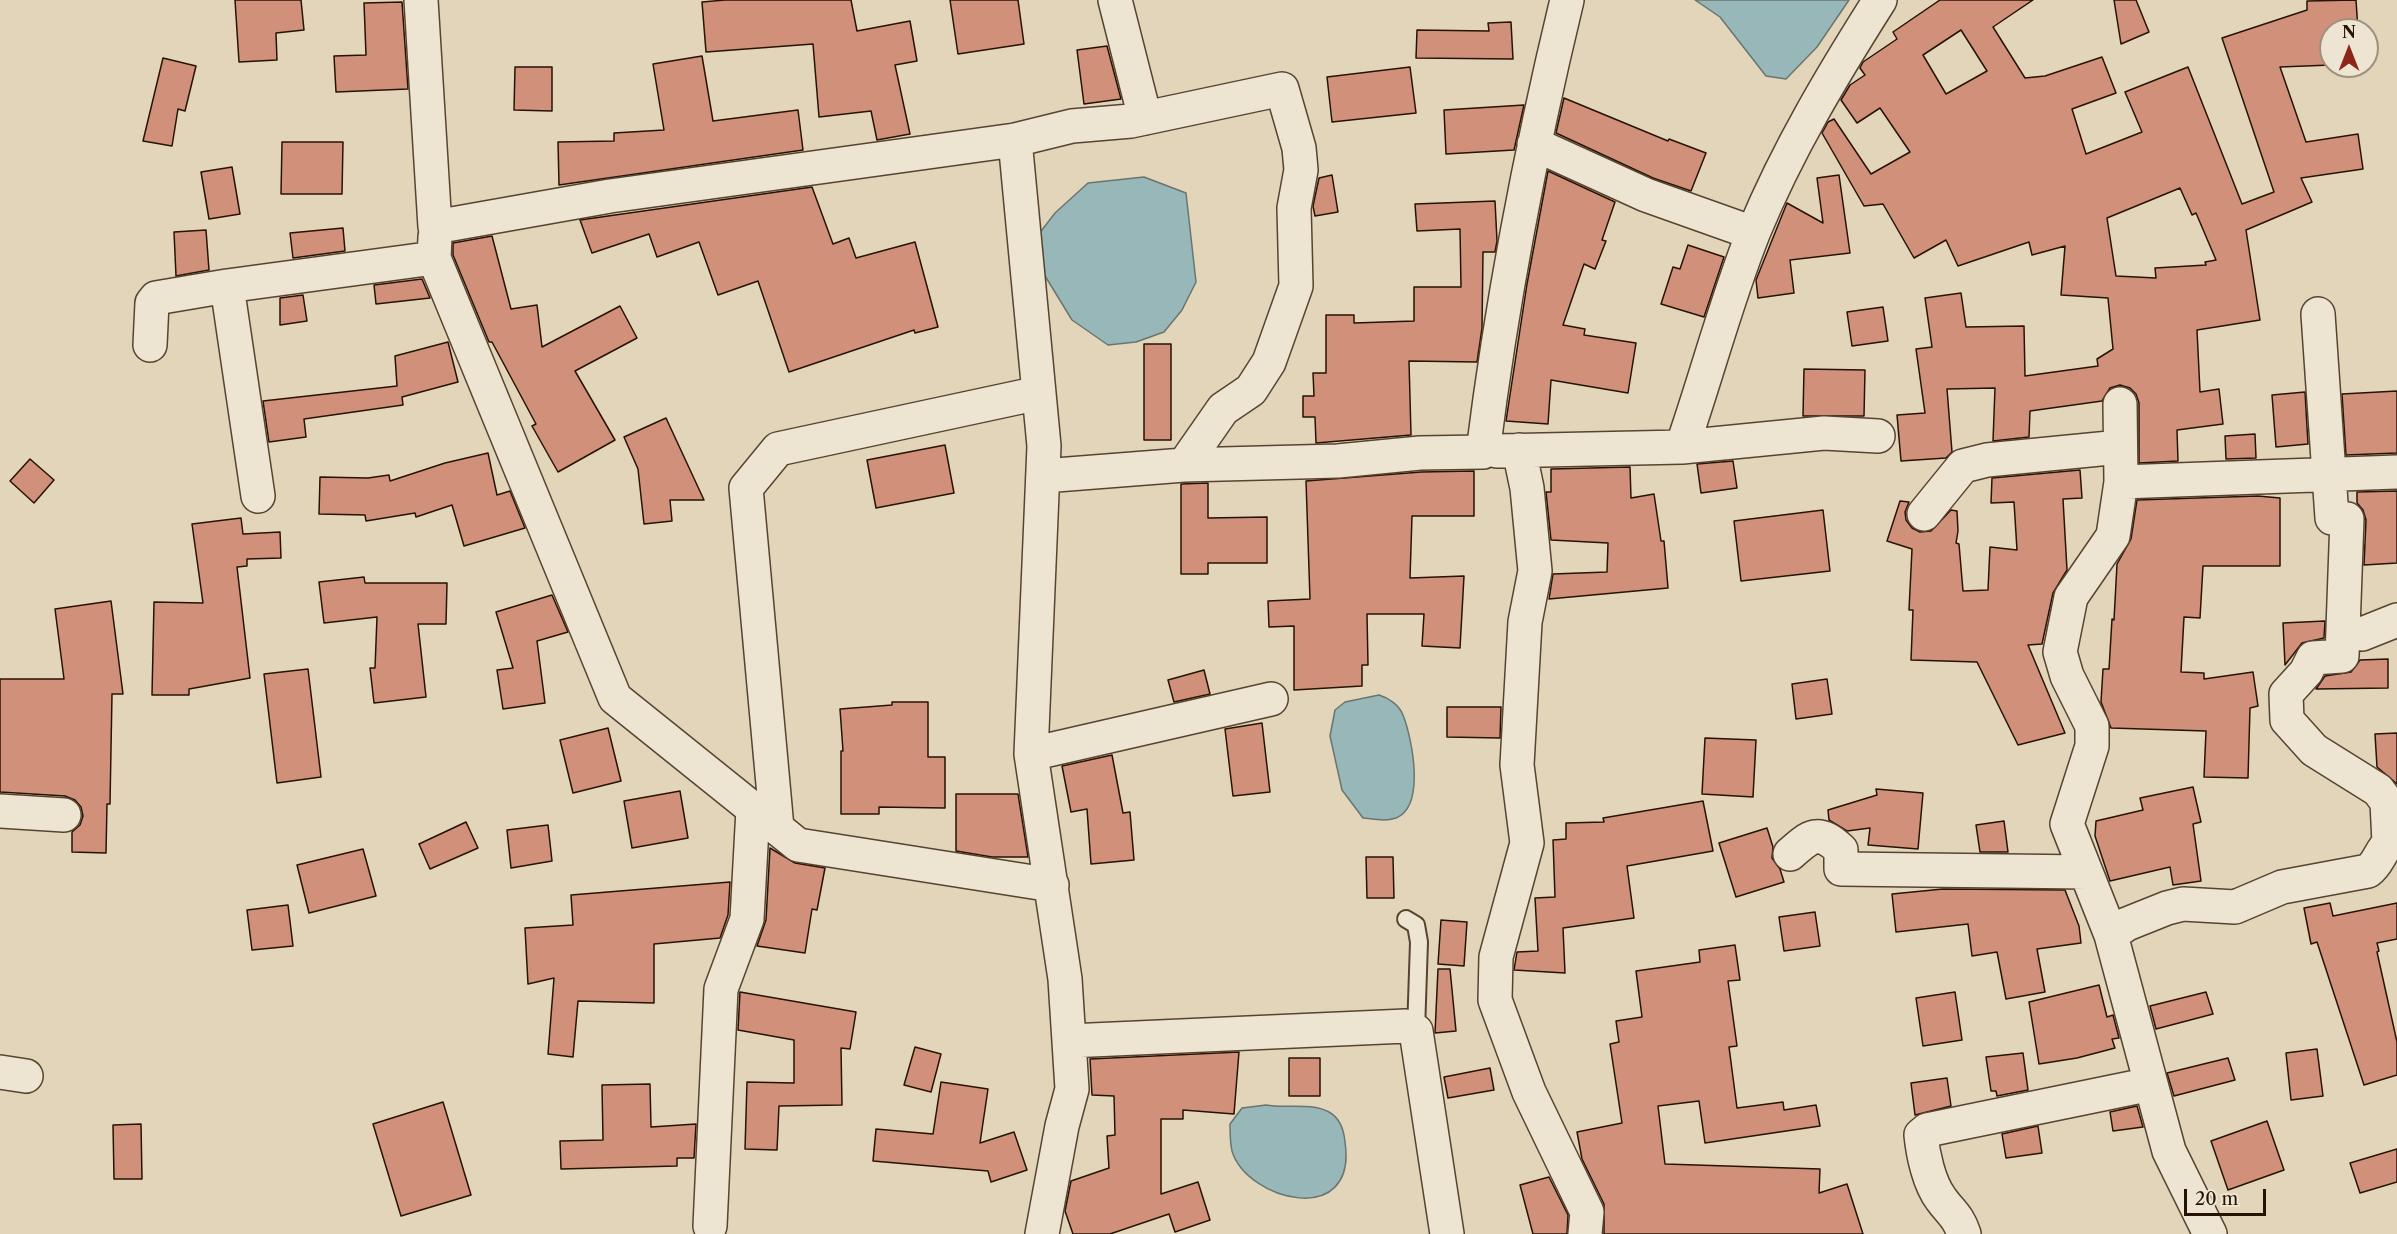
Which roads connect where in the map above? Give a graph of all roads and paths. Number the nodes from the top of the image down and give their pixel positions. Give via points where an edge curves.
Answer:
1 (421, 0) edge
2 (1115, 0) edge
3 (1567, 0) edge
4 (1880, 0) edge
5 (1145, 118) junction
6 (1015, 140) junction
7 (1534, 144) junction
8 (1754, 233) junction
9 (435, 242) junction
10 (227, 286) junction
11 (2318, 314) dead end
12 (150, 345) dead end
13 (1039, 393) junction
14 (2120, 404) dead end
15 (1878, 436) dead end
16 (1682, 447) junction
17 (2120, 447) junction
18 (1519, 450) junction
19 (1484, 452) junction
20 (1184, 465) junction
21 (2397, 472) edge
22 (2330, 475) junction
23 (1043, 476) junction
24 (2121, 482) junction
25 (258, 496) dead end
26 (1924, 514) dead end
27 (2397, 620) edge
28 (2344, 630) junction
29 (1271, 699) dead end
30 (1031, 754) junction
31 (0, 811) edge
32 (64, 815) dead end
33 (765, 818) junction
34 (1790, 854) dead end
35 (2086, 872) junction
36 (1052, 885) junction
37 (1406, 919) dead end
38 (2111, 935) junction
39 (1416, 1031) junction
40 (1069, 1041) junction
41 (2151, 1084) junction
42 (710, 1226) dead end
43 (1042, 1234) edge
44 (1447, 1234) edge
45 (1585, 1234) edge
46 (1964, 1234) edge
47 (2210, 1234) edge

1 - 9 street
2 - 5 street
3 - 7 street
4 - 8 street via 1786,158
5 - 6 street via 1072,126
5 - 20 street via 1282,90 1299,148 1301,179 1294,208 1296,286 1288,310 1269,362 1251,390 1223,409
6 - 9 street via 610,196
6 - 13 street
7 - 8 street via 1646,195
7 - 19 street via 1496,350
8 - 16 street
9 - 10 street
9 - 33 street via 615,698
10 - 12 street via 156,298 152,303
10 - 25 street
11 - 22 street
13 - 23 street
13 - 33 street via 778,449 746,488
14 - 17 street
15 - 16 street via 1824,433
16 - 18 street
17 - 24 street
17 - 26 street via 1987,460 1963,466
18 - 19 street
18 - 45 street via 1535,571 1525,622 1517,765 1527,843 1496,957 1495,1000 1529,1092 1587,1212
19 - 20 street
20 - 23 street
21 - 22 street
22 - 24 street
22 - 28 street via 2332,518 2348,519
23 - 30 street
24 - 35 street via 2113,536 2071,597 2060,652 2067,676 2092,726 2092,746 2067,824
27 - 28 street via 2362,634
28 - 38 street via 2342,656 2313,658 2286,694 2287,720 2314,750 2378,790 2387,802 2389,843 2379,853 2376,866 2368,872 2282,887 2235,907 2183,904 2167,908
29 - 30 street
30 - 36 street
31 - 32 street
33 - 36 street via 798,845
33 - 42 street via 747,919 721,989
34 - 35 street via 1807,838 1820,835 1841,850 1841,869
35 - 38 street
36 - 40 street
37 - 39 lane via 1416,925 1419,942
38 - 41 street
39 - 40 street via 1396,1025
39 - 44 street
40 - 43 street via 1072,1089
41 - 46 street via 1927,1130 1921,1136 1933,1185 1941,1200 1956,1213
41 - 47 street via 2169,1151

